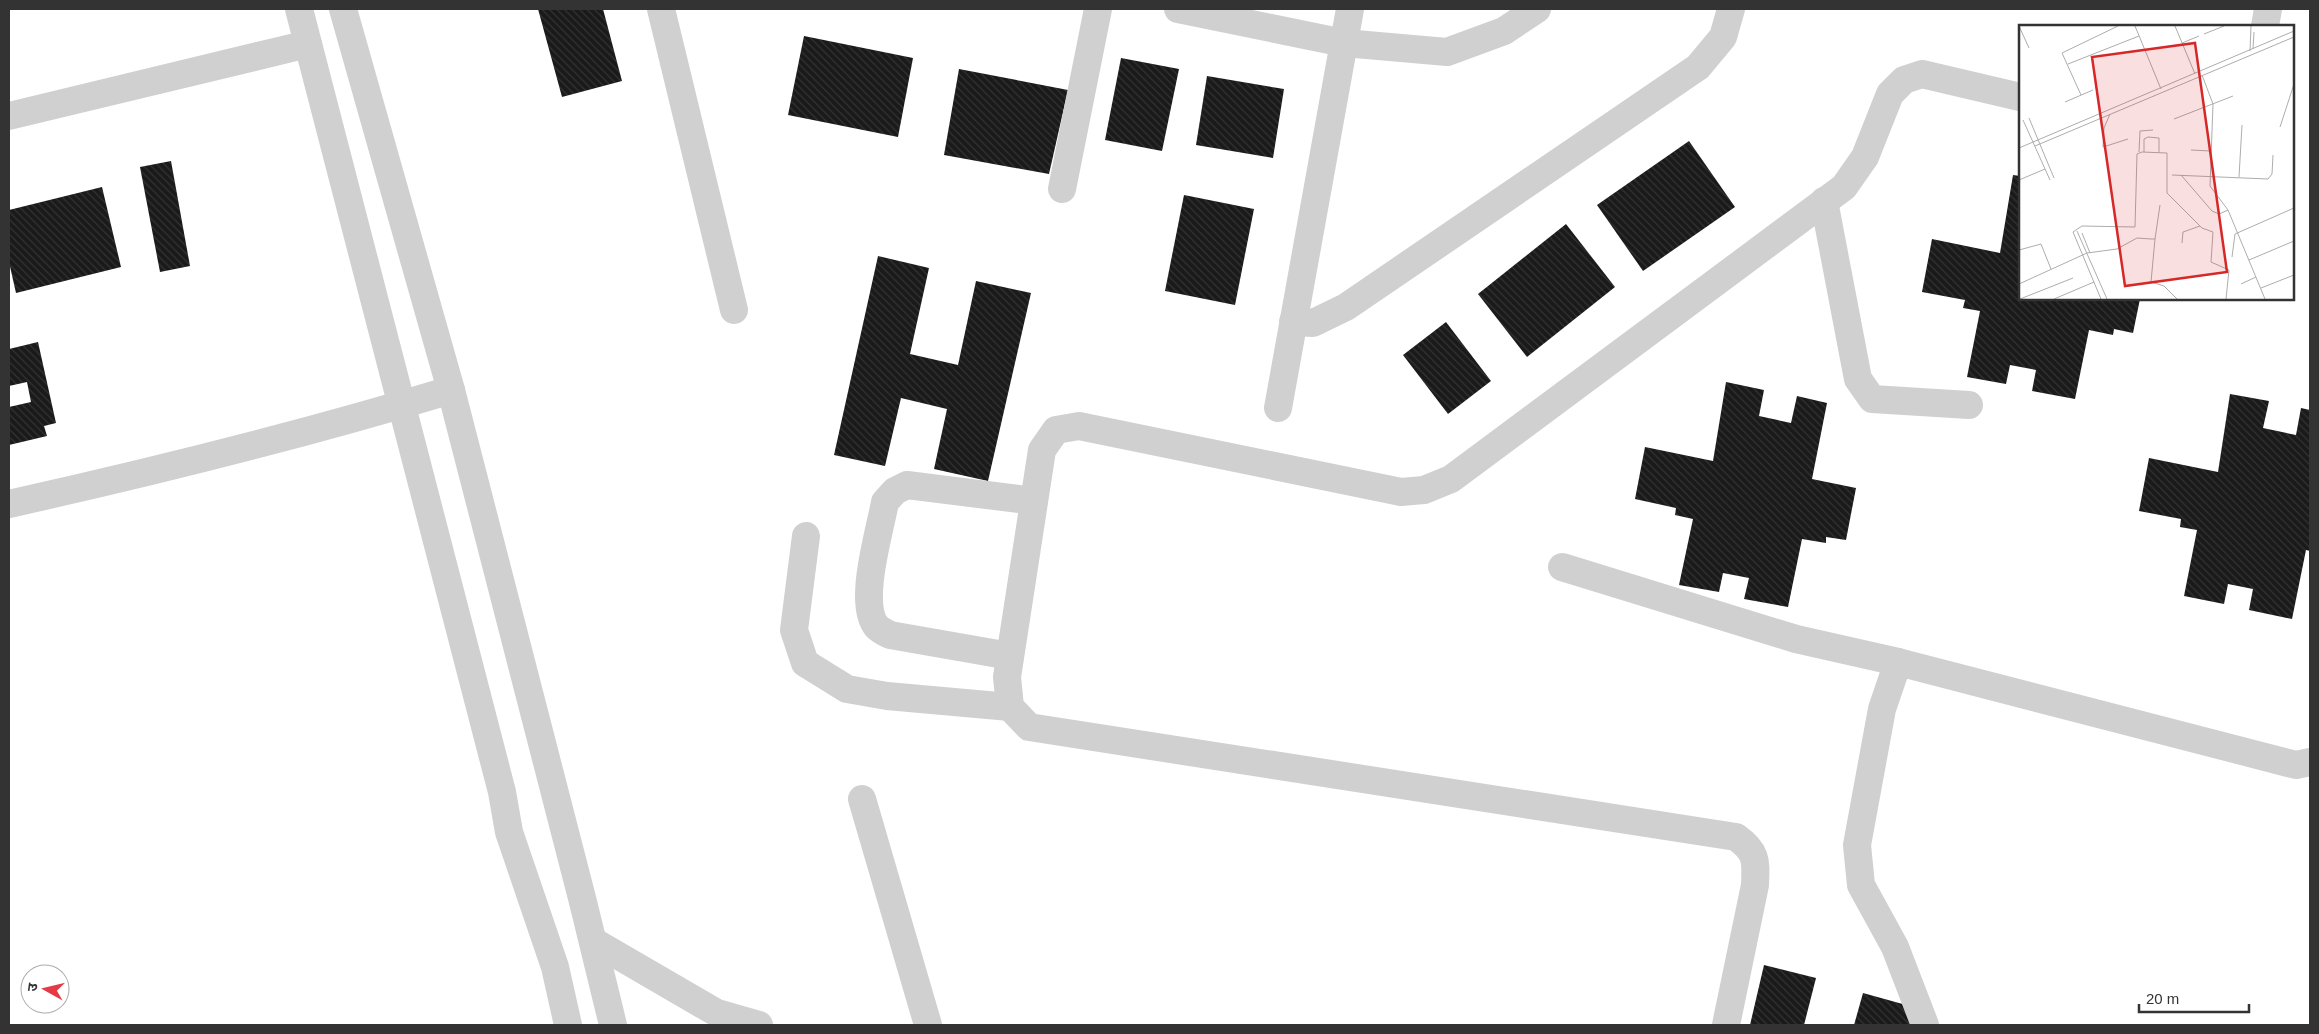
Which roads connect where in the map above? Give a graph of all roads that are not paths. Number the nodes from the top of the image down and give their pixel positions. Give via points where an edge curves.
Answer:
1 (299, 9) edge
2 (343, 9) edge
3 (660, 9) edge
4 (1098, 9) edge
5 (1178, 9) edge
6 (1350, 9) edge
7 (1537, 9) edge
8 (1730, 9) edge
9 (2268, 9) edge
10 (2265, 25) edge
11 (1344, 43) junction
12 (308, 44) junction
13 (2019, 97) edge
14 (9, 116) edge
15 (1062, 189) dead end
16 (1824, 201) junction
17 (734, 310) dead end
18 (1293, 322) junction
19 (451, 390) junction
20 (1969, 404) dead end
21 (401, 405) junction
22 (1278, 408) dead end
23 (1034, 502) junction
24 (9, 504) edge
25 (806, 536) dead end
26 (1562, 567) dead end
27 (1010, 656) junction
28 (1898, 662) junction
29 (1010, 707) junction
30 (2310, 762) edge
31 (862, 799) dead end
32 (593, 941) junction
33 (568, 1025) edge
34 (613, 1025) edge
35 (760, 1025) edge
36 (928, 1025) edge
37 (1726, 1025) edge
38 (1925, 1025) edge

1 - 12 street
2 - 19 street
3 - 17 street
4 - 15 street
5 - 11 street
6 - 11 street
7 - 11 street via 1504,31 1447,52
8 - 18 street via 1723,36 1698,67 1346,307 1313,323
9 - 10 street
11 - 18 street
12 - 14 street
12 - 21 street
13 - 16 street via 1922,74 1904,80 1890,94 1865,157 1844,187
16 - 20 street via 1858,379 1872,398
16 - 23 street via 1451,479 1424,490 1402,492 1078,426 1056,430 1042,450
18 - 22 street
19 - 21 street
19 - 32 street
21 - 24 street via 138,475
21 - 33 street via 510,832 554,967
23 - 27 street
23 - 27 street via 907,485 895,491 885,502 868,592 870,611 877,627 890,635
25 - 29 street via 794,630 806,663 847,689 886,696
26 - 28 street via 1796,639
27 - 29 street via 1007,677
28 - 30 street via 2296,765
28 - 38 street via 1882,709 1857,846 1861,885 1895,947
29 - 37 street via 1029,727 1736,837 1750,847 1756,867
31 - 36 street
32 - 34 street
32 - 35 street via 717,1013

